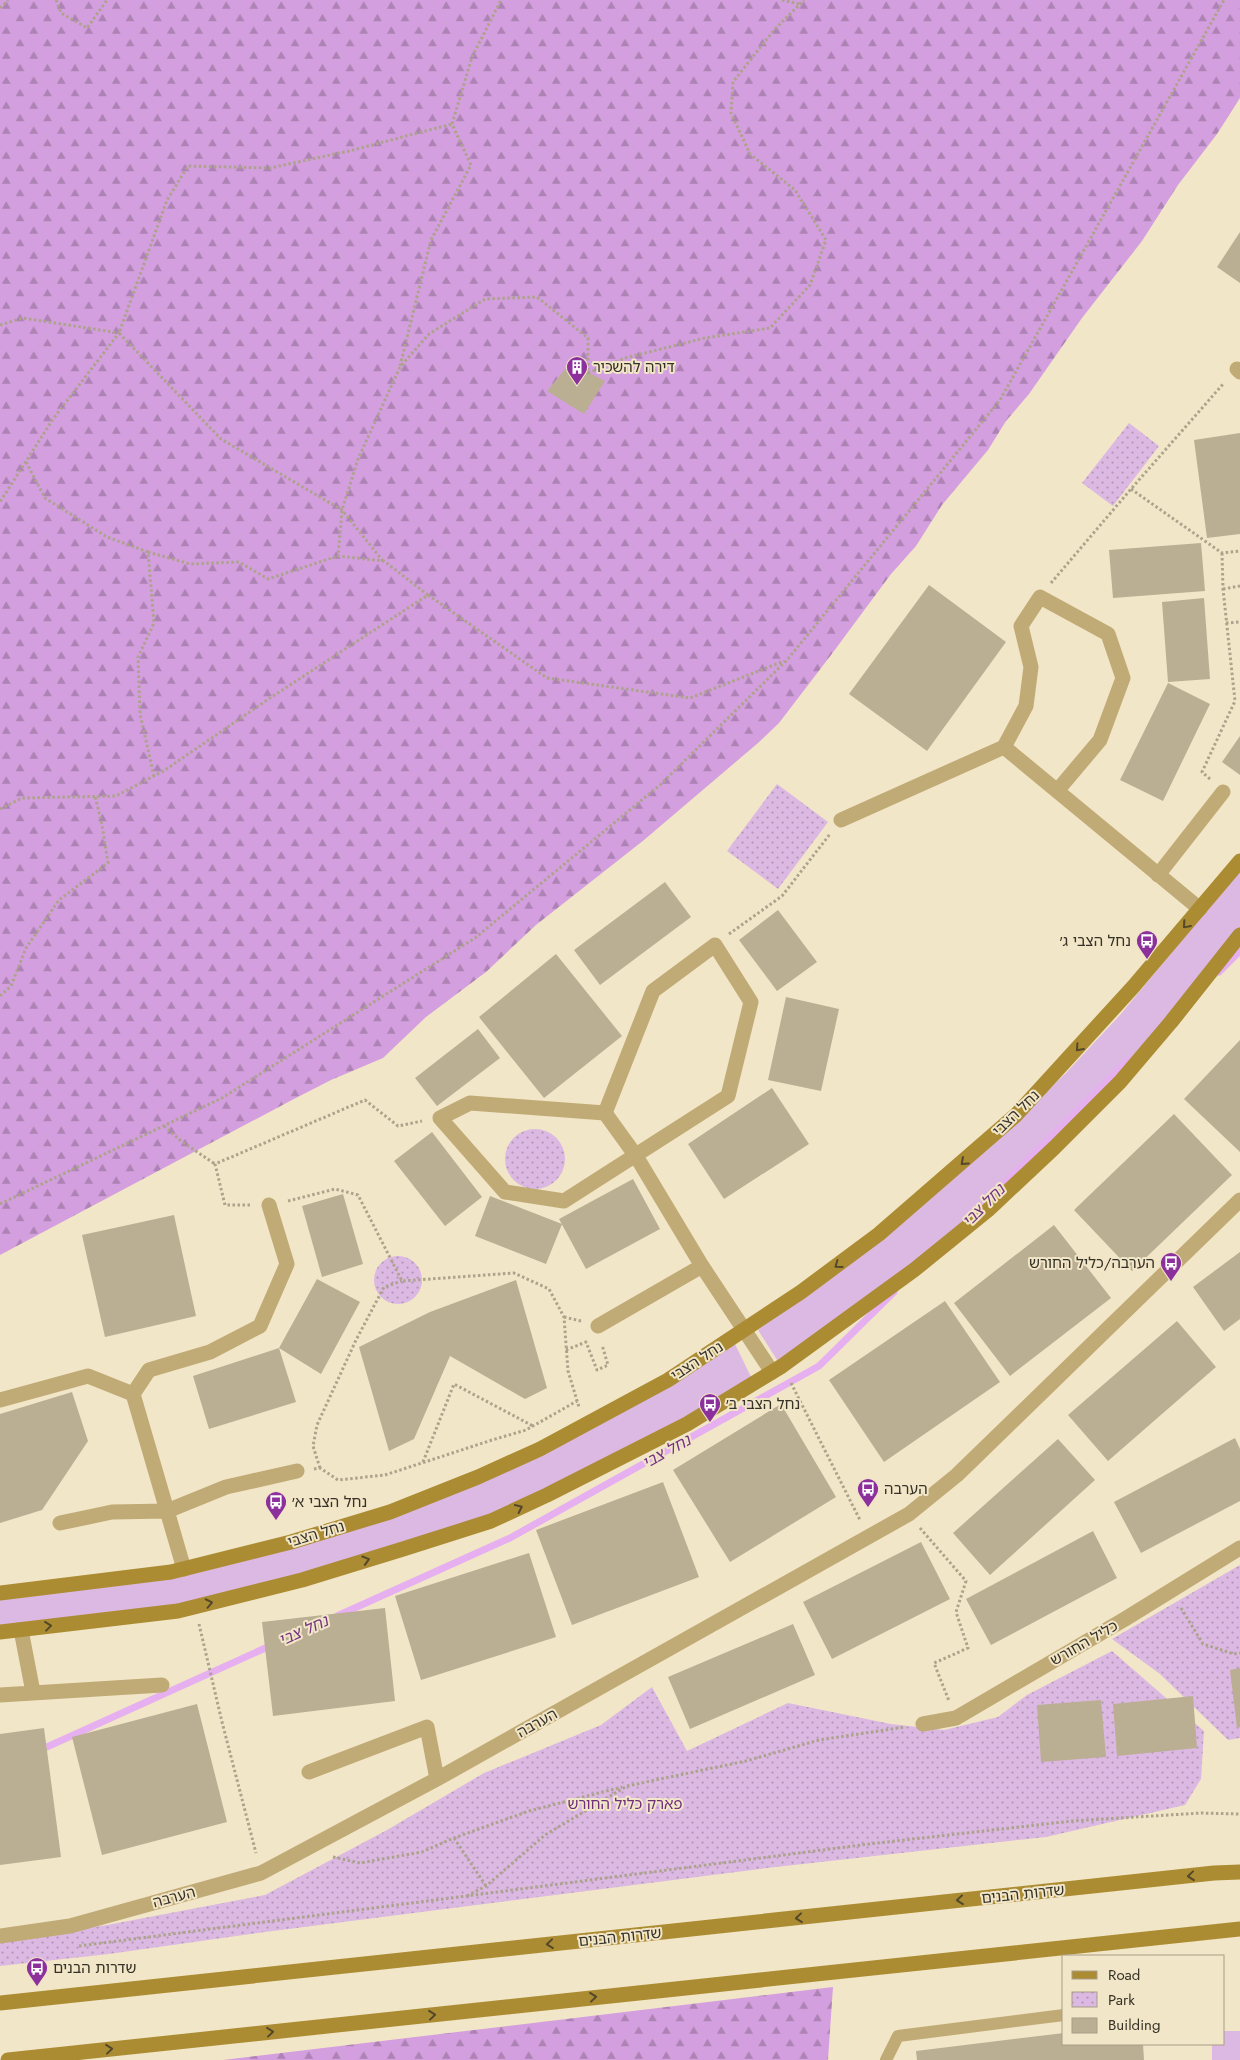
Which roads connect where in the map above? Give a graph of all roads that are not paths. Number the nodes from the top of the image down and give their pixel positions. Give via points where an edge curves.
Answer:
1 (1004, 747) junction
2 (1057, 791) junction
3 (1223, 792) road end
4 (841, 820) road end
5 (1240, 861) edge
6 (1158, 875) junction
7 (1200, 909) junction
8 (1240, 935) edge
9 (605, 1114) junction
10 (636, 1156) junction
11 (1240, 1200) edge
12 (268, 1205) road end
13 (702, 1266) junction
14 (598, 1326) road end
15 (745, 1330) junction
16 (777, 1369) junction
17 (133, 1394) junction
18 (0, 1400) edge
19 (297, 1471) road end
20 (167, 1511) junction
21 (60, 1524) dead end
22 (1240, 1548) edge
23 (184, 1570) junction
24 (0, 1593) edge
25 (21, 1630) junction
26 (0, 1632) edge
27 (162, 1685) dead end
28 (33, 1692) junction
29 (0, 1695) edge
30 (922, 1724) road end
31 (309, 1772) dead end
32 (437, 1779) junction
33 (1240, 1872) edge
34 (1240, 1929) edge
35 (0, 1936) edge
36 (0, 2003) edge
37 (1062, 2015) edge
38 (8, 2060) edge
39 (886, 2060) edge

1 - 2 street
1 - 2 street via 1026,706 1031,667 1021,626 1040,596 1108,634 1122,678 1100,740
1 - 4 street
2 - 6 street
3 - 6 street
5 - 7 street, נחל הצבי
6 - 7 street
7 -> 15 street, נחל הצבי via 1133,988 1016,1115 879,1234
8 - 16 street via 1120,1082 1047,1155 988,1210 914,1270
9 - 10 street
9 - 10 street via 470,1103 440,1118 505,1192 564,1201
9 - 10 street via 653,991 715,945 751,1002 728,1096
10 - 13 street
11 - 32 street, הערבה via 957,1476 909,1514
12 - 17 street via 287,1264 260,1326 210,1352 149,1370
13 - 14 street
13 - 15 street
15 - 16 street
15 - 23 street, נחל הצבי via 668,1380 540,1449 487,1473 390,1512
25 -> 16 street via 178,1611 302,1580 491,1521 687,1424
17 - 18 street via 88,1376
17 - 20 street
19 - 20 street via 226,1487
20 - 21 street via 112,1512
20 - 23 street
22 - 30 street, כליל החורש via 956,1718
23 - 24 street, נחל הצבי
25 - 26 street
25 - 28 street
27 - 28 street
28 - 29 street
31 - 32 street via 427,1727
32 - 35 street, הערבה via 261,1873 70,1926
33 -> 36 street, שדרות הבנים
38 -> 34 street
37 - 39 lane via 898,2036

